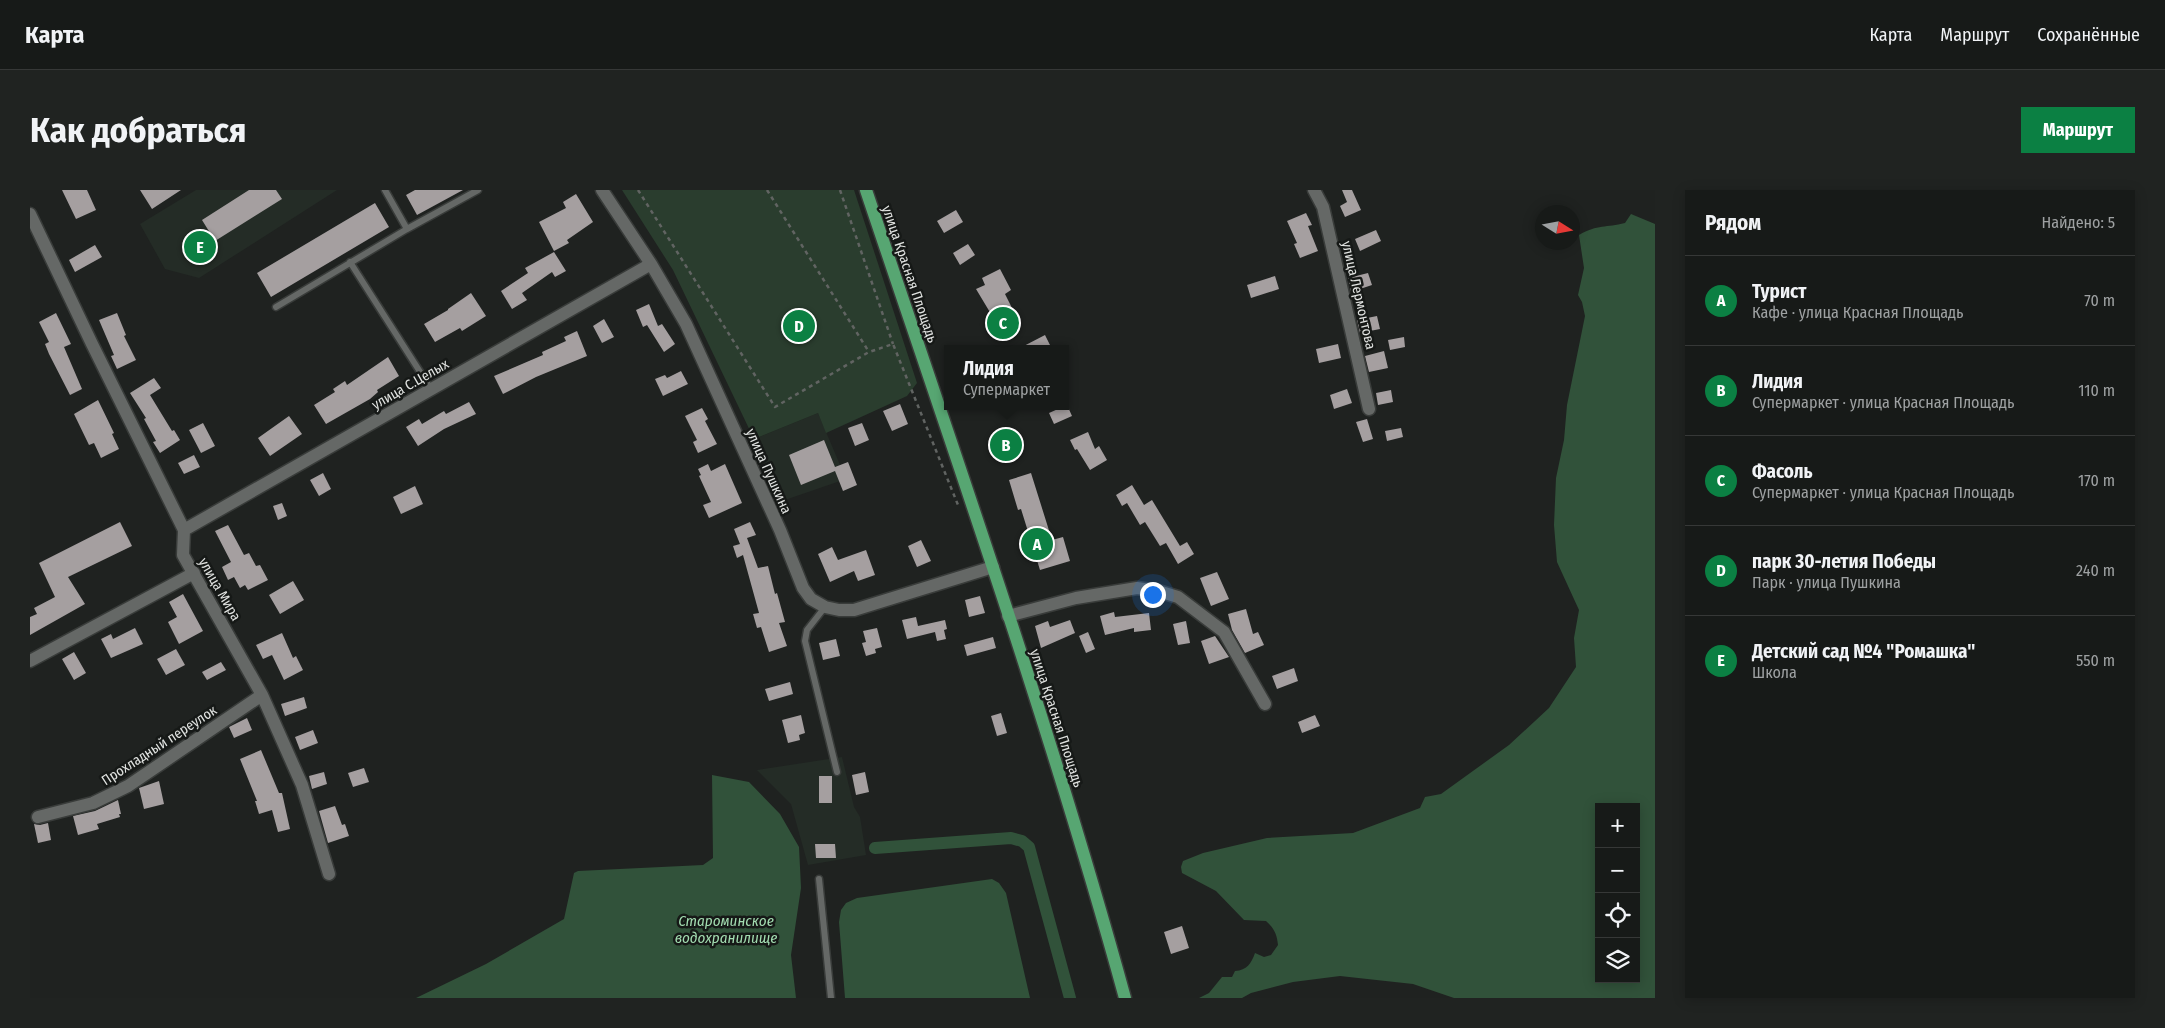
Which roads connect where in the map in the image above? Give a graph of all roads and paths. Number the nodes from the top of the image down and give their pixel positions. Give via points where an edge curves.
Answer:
1 (385, 190) edge
2 (478, 190) edge
3 (602, 190) edge
4 (638, 190) edge
5 (767, 190) edge
6 (840, 190) edge
7 (866, 190) edge
8 (1314, 190) edge
9 (30, 214) edge
10 (407, 229) junction
11 (350, 262) junction
12 (651, 264) junction
13 (276, 307) dead end
14 (893, 344) junction
15 (869, 352) junction
16 (431, 390) junction
17 (1369, 409) dead end
18 (959, 506) dead end
19 (184, 530) junction
20 (993, 567) junction
21 (194, 573) junction
22 (825, 607) junction
23 (1008, 616) junction
24 (30, 661) edge
25 (262, 695) junction
26 (1265, 704) dead end
27 (837, 772) dead end
28 (38, 817) dead end
29 (329, 874) dead end
30 (819, 879) dead end
31 (831, 998) edge
32 (1125, 998) edge

1 - 10 lane
2 - 10 lane
3 - 12 street, улица Пушкина
4 - 15 path via 775,406
5 - 15 path
6 - 14 path
7 - 20 main road, улица Красная Площадь
8 - 17 street, улица Лермонтова via 1323,208
9 - 19 street, улица Мира
10 - 11 lane
11 - 13 lane
11 - 16 lane
12 - 16 street, улица С.Целых
12 - 22 street, улица Пушкина via 686,324 803,588 811,599
14 - 15 path
14 - 18 path
16 - 19 street, улица С.Целых
19 - 21 street, улица Мира via 183,555
20 - 22 street via 867,607 854,610
20 - 23 main road, улица Красная Площадь
21 - 24 street
21 - 25 street, улица Мира
22 - 27 lane via 806,630 805,641
23 - 26 street via 1076,598 1137,588 1178,597 1224,632
23 - 32 main road, улица Красная Площадь
25 - 28 street, Прохладный переулок via 128,786 93,803
25 - 29 street, улица Мира via 302,785
30 - 31 lane

